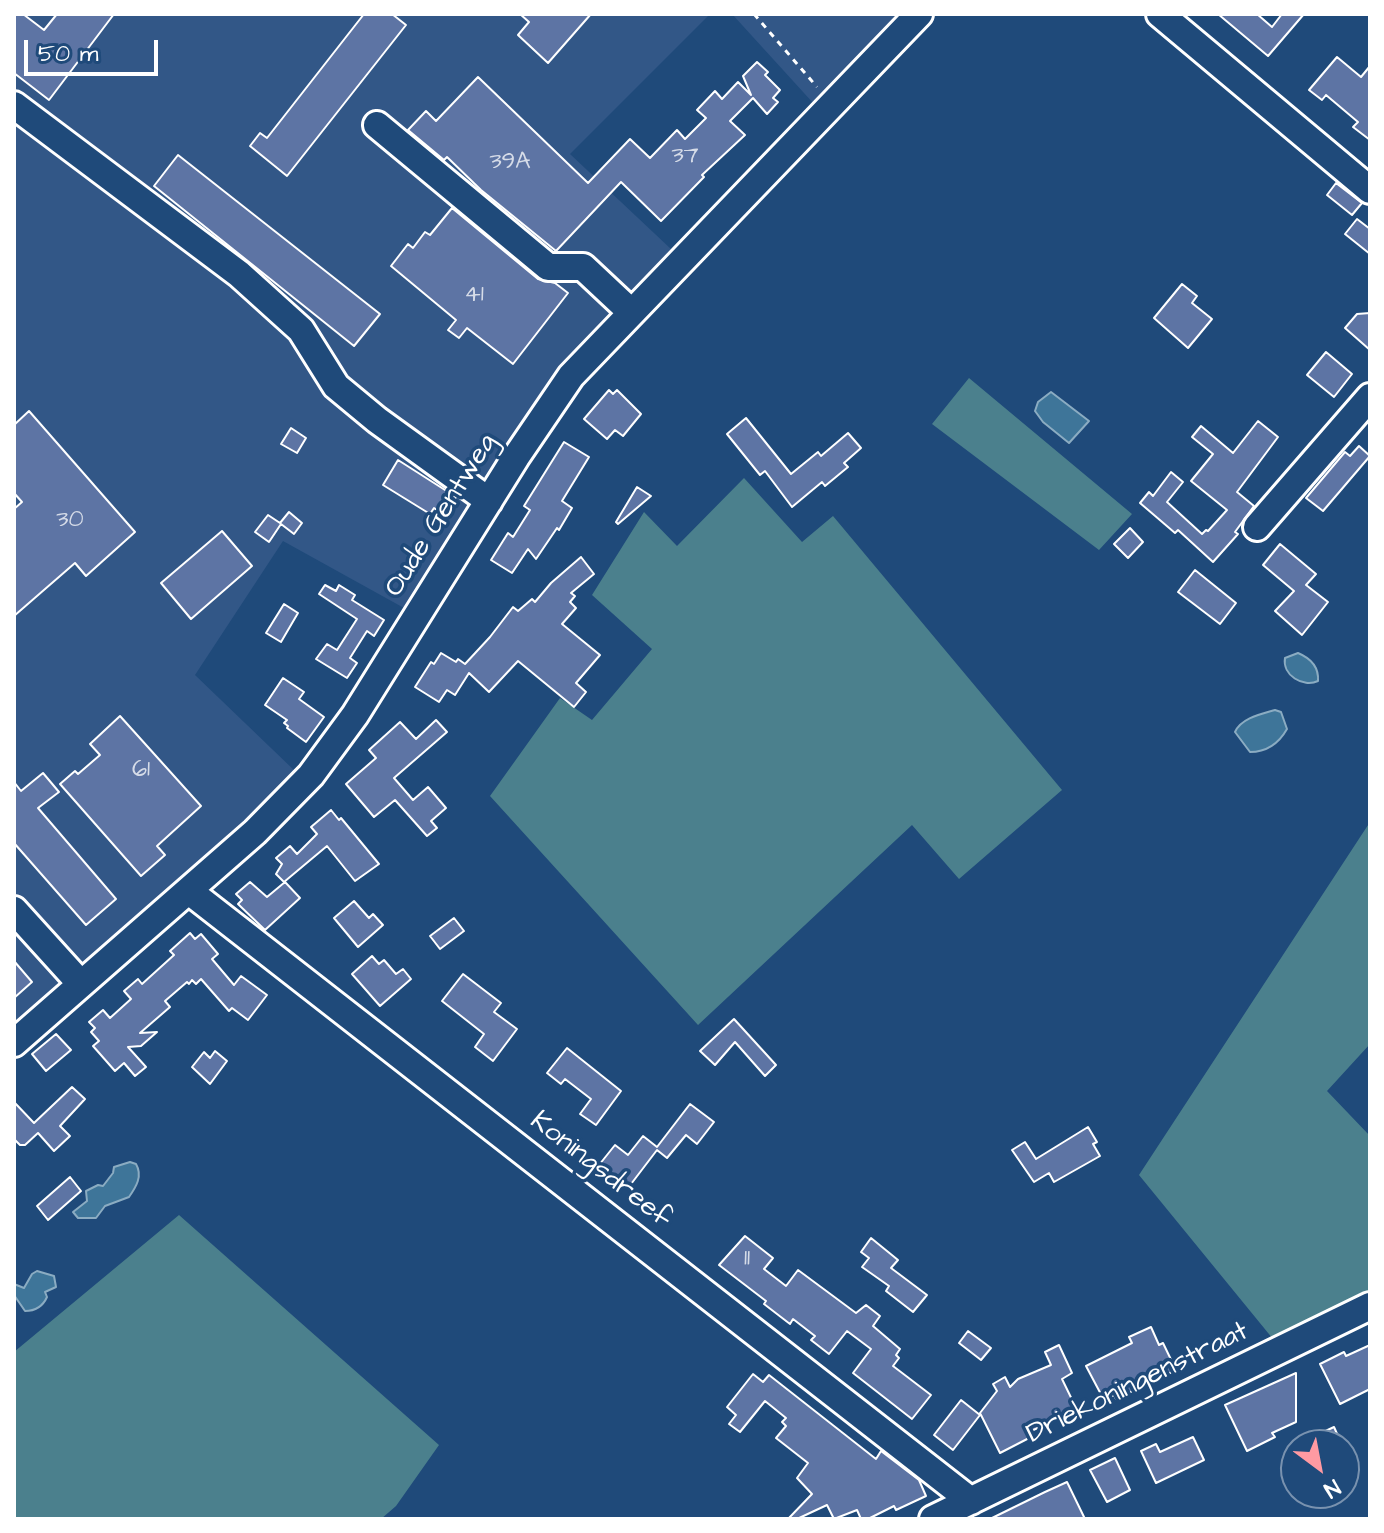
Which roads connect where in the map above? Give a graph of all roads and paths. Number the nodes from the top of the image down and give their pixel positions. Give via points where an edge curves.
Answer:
1 (754, 14) edge
2 (919, 14) edge
3 (1160, 14) edge
4 (831, 103) junction
5 (14, 105) edge
6 (377, 125) dead end
7 (1370, 190) edge
8 (631, 312) junction
9 (1370, 397) edge
10 (489, 501) junction
11 (1257, 527) dead end
12 (189, 891) junction
13 (14, 910) edge
14 (81, 984) junction
15 (14, 1043) edge
16 (1370, 1306) edge
17 (971, 1501) junction
18 (933, 1519) edge

1 - 4 path
2 - 4 street, Oude Gentweg
3 - 7 street
4 - 8 street, Oude Gentweg
5 - 10 street via 239,274 301,330 336,386
6 - 8 street via 548,267 583,267
8 - 10 street, Oude Gentweg via 571,376
9 - 11 street
10 - 12 street, Oude Gentweg via 355,715 311,775
12 - 14 street, Oude Gentweg
12 - 17 street, Koningsdreef
13 - 14 street
14 - 15 street, Oude Gentweg
16 - 17 street, Driekoningenstraat
17 - 18 street, Driekoningenstraat

